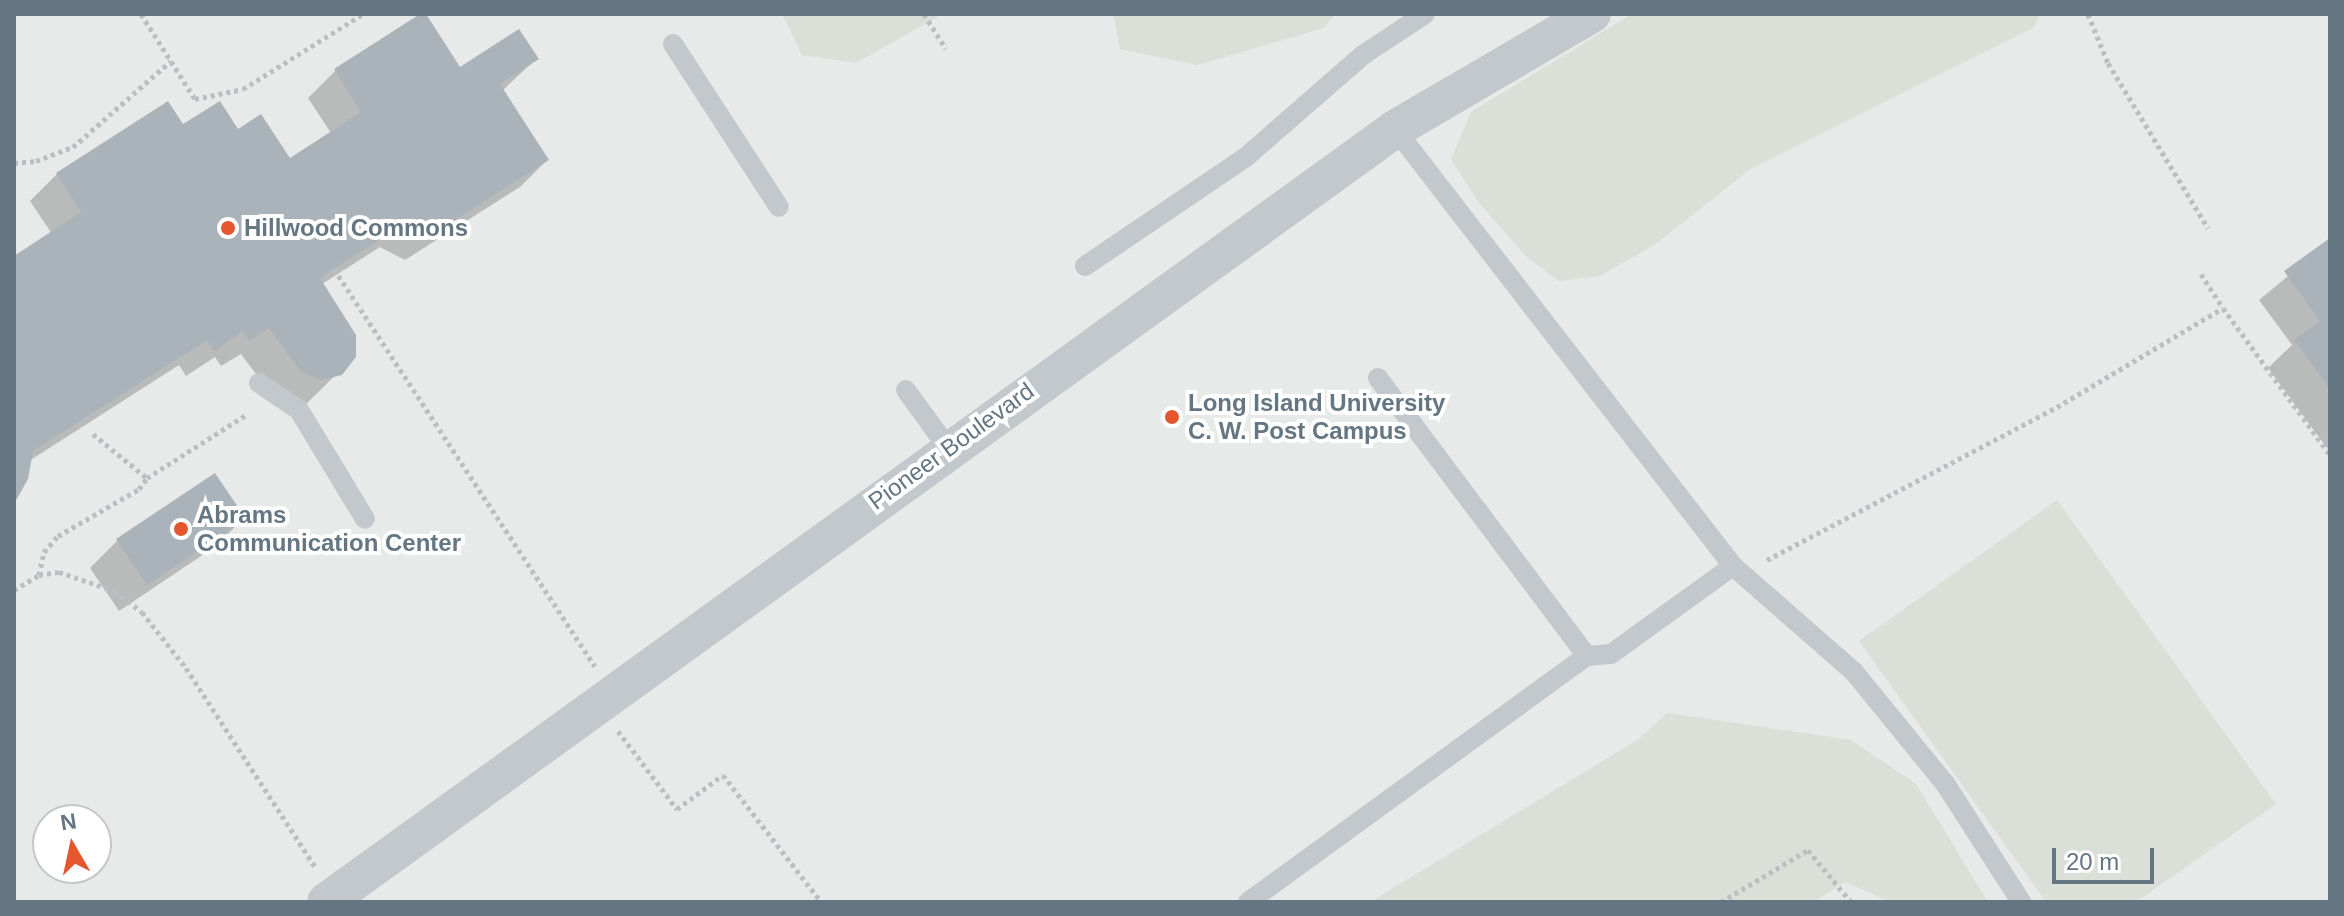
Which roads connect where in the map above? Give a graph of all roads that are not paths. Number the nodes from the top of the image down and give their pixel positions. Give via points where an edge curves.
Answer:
1 (1425, 14) edge
2 (1592, 14) edge
3 (673, 44) dead end
4 (1395, 129) junction
5 (779, 207) dead end
6 (1085, 266) dead end
7 (1378, 378) dead end
8 (259, 383) dead end
9 (906, 390) dead end
10 (948, 448) junction
11 (365, 519) dead end
12 (1737, 569) junction
13 (1587, 656) junction
14 (333, 900) edge
15 (1248, 902) edge
16 (2021, 902) edge

1 - 6 lane via 1363,55 1246,157
2 - 4 street, Pioneer Boulevard
3 - 5 lane
4 - 10 street, Pioneer Boulevard
4 - 12 lane
7 - 13 lane
8 - 11 lane via 299,410
9 - 10 lane
10 - 14 street, Pioneer Boulevard
12 - 13 lane via 1611,654
12 - 16 lane via 1854,672 1946,785
13 - 15 lane

